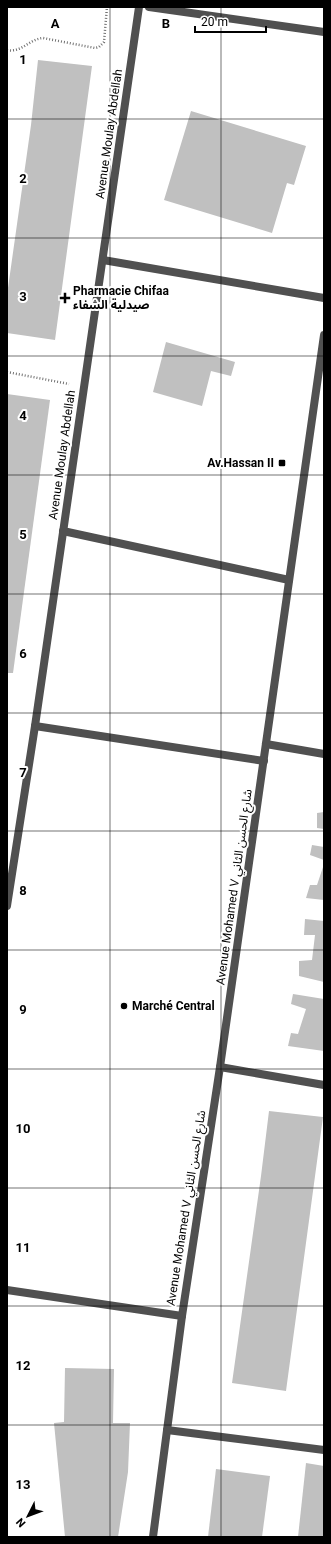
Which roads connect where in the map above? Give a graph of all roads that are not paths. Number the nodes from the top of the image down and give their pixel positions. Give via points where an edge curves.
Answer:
1 (139, 7) edge
2 (149, 7) edge
3 (324, 32) edge
4 (103, 260) junction
5 (324, 298) edge
6 (324, 336) edge
7 (63, 531) junction
8 (289, 580) junction
9 (35, 726) junction
10 (266, 744) junction
11 (324, 754) edge
12 (264, 762) junction
13 (7, 906) edge
14 (220, 1067) junction
15 (324, 1085) edge
16 (7, 1290) edge
17 (182, 1316) junction
18 (167, 1430) junction
19 (324, 1450) edge
20 (152, 1537) edge

1 - 4 street, Avenue Moulay Abdellah
2 - 3 street
4 - 5 street
4 - 7 street, Avenue Moulay Abdellah
6 - 8 street, Avenue Mohamed V شارع الحسن الثاني
7 - 8 street
7 - 9 street, Avenue Moulay Abdellah
8 - 10 street, Avenue Mohamed V شارع الحسن الثاني
9 - 12 street
9 - 13 street, Avenue Moulay Abdellah
10 - 11 street
10 - 12 street, Avenue Mohamed V شارع الحسن الثاني
12 - 14 street, Avenue Mohamed V شارع الحسن الثاني
14 - 15 street
14 - 17 street, Avenue Mohamed V شارع الحسن الثاني
16 - 17 street
17 - 18 street, Avenue Mohamed V شارع الحسن الثاني
18 - 19 street
18 - 20 street, Avenue Mohamed V شارع الحسن الثاني

